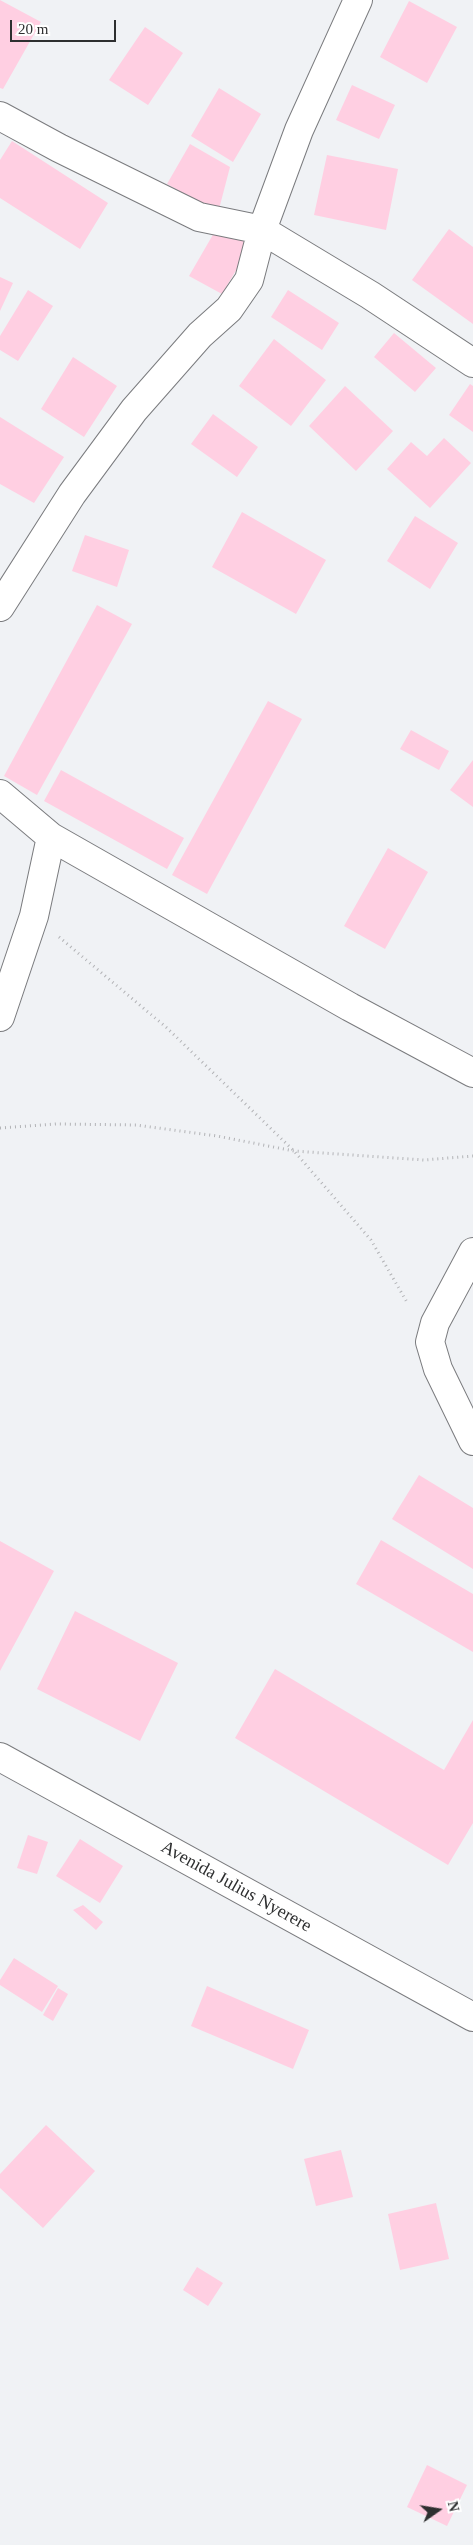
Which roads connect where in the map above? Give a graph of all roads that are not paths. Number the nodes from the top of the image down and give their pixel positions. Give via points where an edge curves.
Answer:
1 (358, 0) edge
2 (0, 116) edge
3 (262, 230) junction
4 (473, 364) edge
5 (0, 607) edge
6 (0, 794) edge
7 (51, 837) junction
8 (0, 1018) edge
9 (473, 1073) edge
10 (473, 1252) edge
11 (473, 1441) edge
12 (0, 1757) edge
13 (473, 2017) edge

1 - 3 street via 299,130
2 - 3 street via 198,217
3 - 4 street via 370,295
3 - 5 street via 248,280 229,309 200,335 134,410 72,494
6 - 7 street
7 - 8 street via 34,916
7 - 9 street
10 - 11 street via 435,1323 430,1342 438,1369
12 - 13 street, Avenida Julius Nyerere

